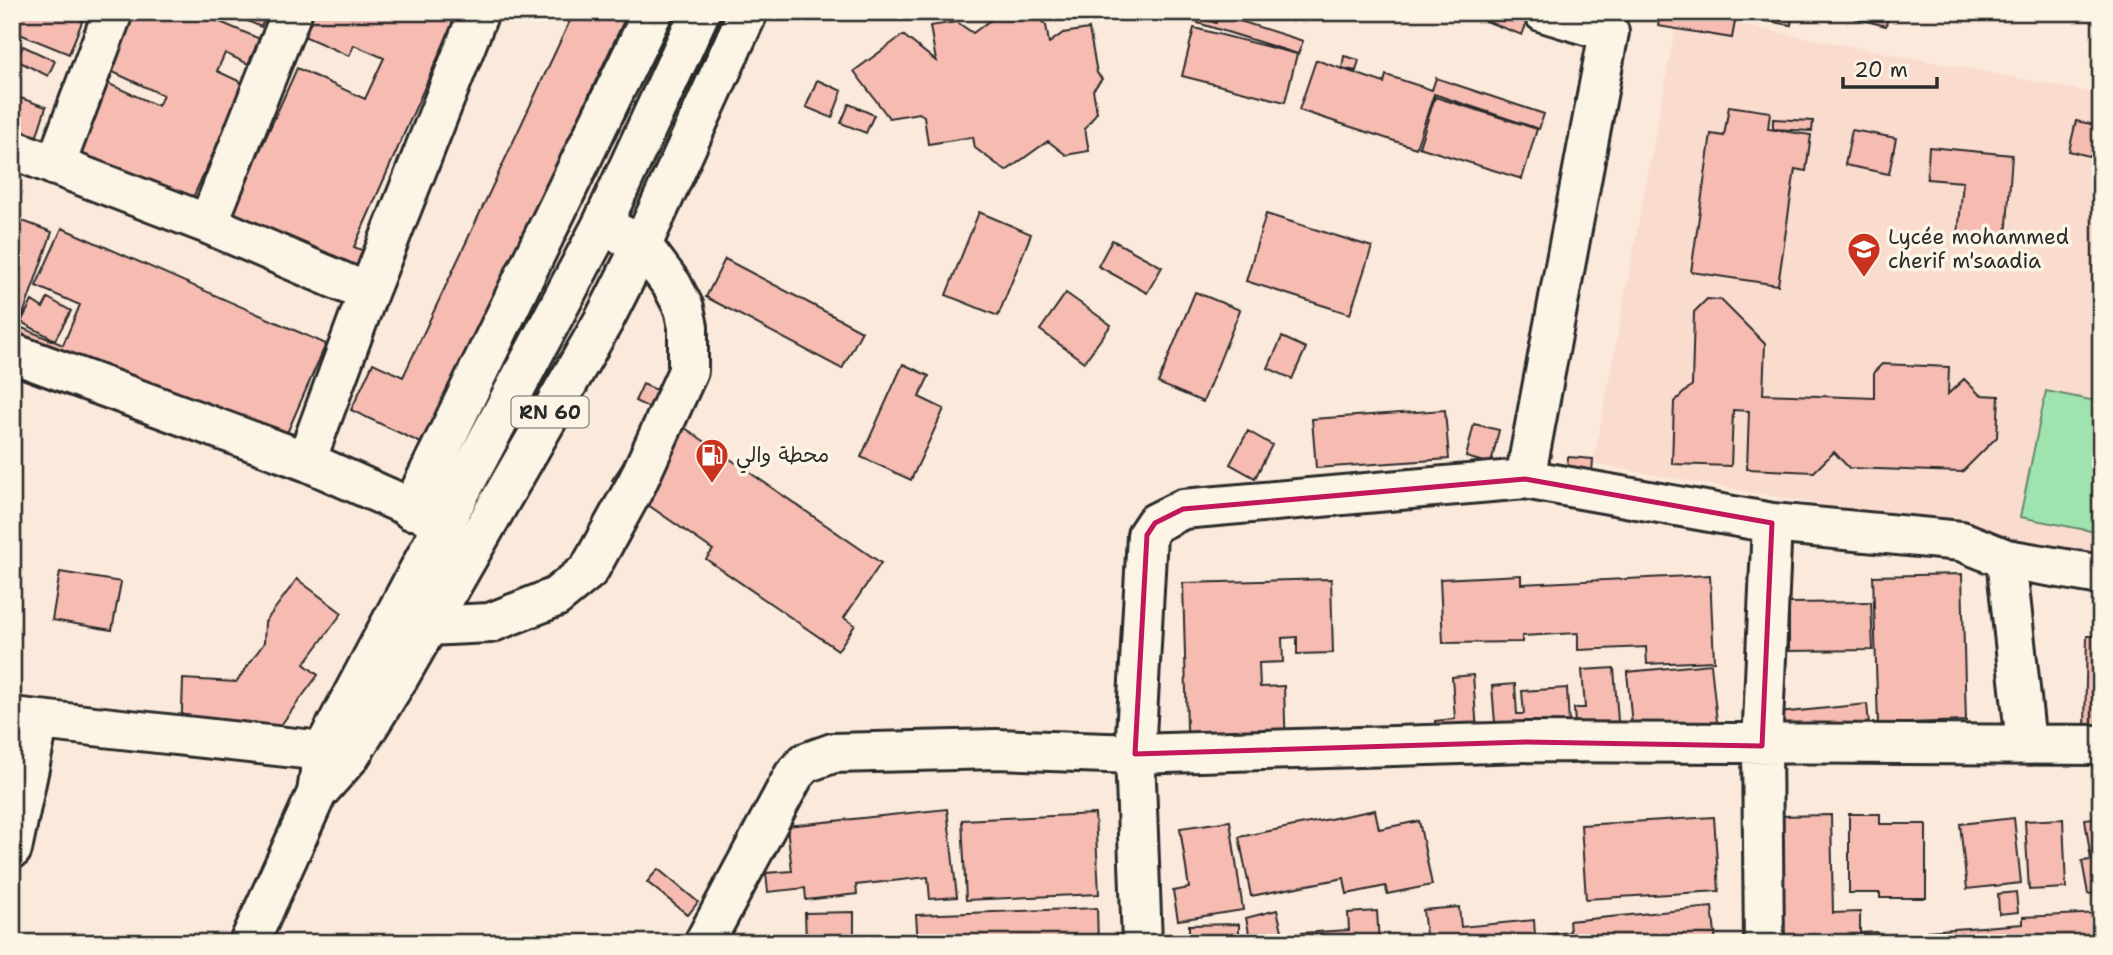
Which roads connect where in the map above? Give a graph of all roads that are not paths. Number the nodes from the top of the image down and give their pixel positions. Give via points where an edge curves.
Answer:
1 (113, 12) edge
2 (292, 12) edge
3 (479, 12) edge
4 (653, 12) edge
5 (700, 12) edge
6 (748, 12) edge
7 (1543, 12) edge
8 (1611, 22) edge
9 (12, 149) edge
10 (55, 166) junction
11 (208, 224) junction
12 (602, 225) junction
13 (642, 245) junction
14 (368, 293) junction
15 (12, 353) edge
16 (306, 461) junction
17 (1525, 479) junction
18 (411, 510) junction
19 (446, 523) junction
20 (1772, 523) junction
21 (2006, 559) junction
22 (2101, 575) edge
23 (410, 622) junction
24 (26, 719) edge
25 (2026, 744) junction
26 (2101, 745) edge
27 (1762, 746) junction
28 (323, 751) junction
29 (1135, 754) junction
30 (317, 793) junction
31 (12, 849) edge
32 (249, 943) edge
33 (704, 943) edge
34 (1142, 943) edge
35 (1764, 943) edge

1 - 10 street
2 - 11 street
3 - 14 street
4 - 18 street
5 - 12 street, RN 60
6 - 13 street, RN 60
7 - 8 street
8 - 17 street
9 - 10 street
10 - 11 street
11 - 14 street
12 - 13 street
12 - 19 street, RN 60
13 - 23 street, RN 60 via 604,320
13 - 23 street via 684,308 688,371 637,483 589,570 556,597 490,623
14 - 16 street
15 - 16 street
16 - 18 street
17 - 20 street
17 - 29 street via 1183,509 1155,523 1147,535
18 - 19 street
19 - 23 street, RN 60
20 - 21 street via 1961,541
20 - 27 street
21 - 22 street
21 - 25 street
23 - 28 street, RN 60
23 - 30 street, RN 60 via 350,756
24 - 28 street
24 - 31 street
25 - 26 street
25 - 27 street
27 - 29 street via 1526,742
27 - 35 street
28 - 30 street, RN 60
29 - 33 street via 996,749 817,756 794,775
29 - 34 street
30 - 32 street, RN 60

